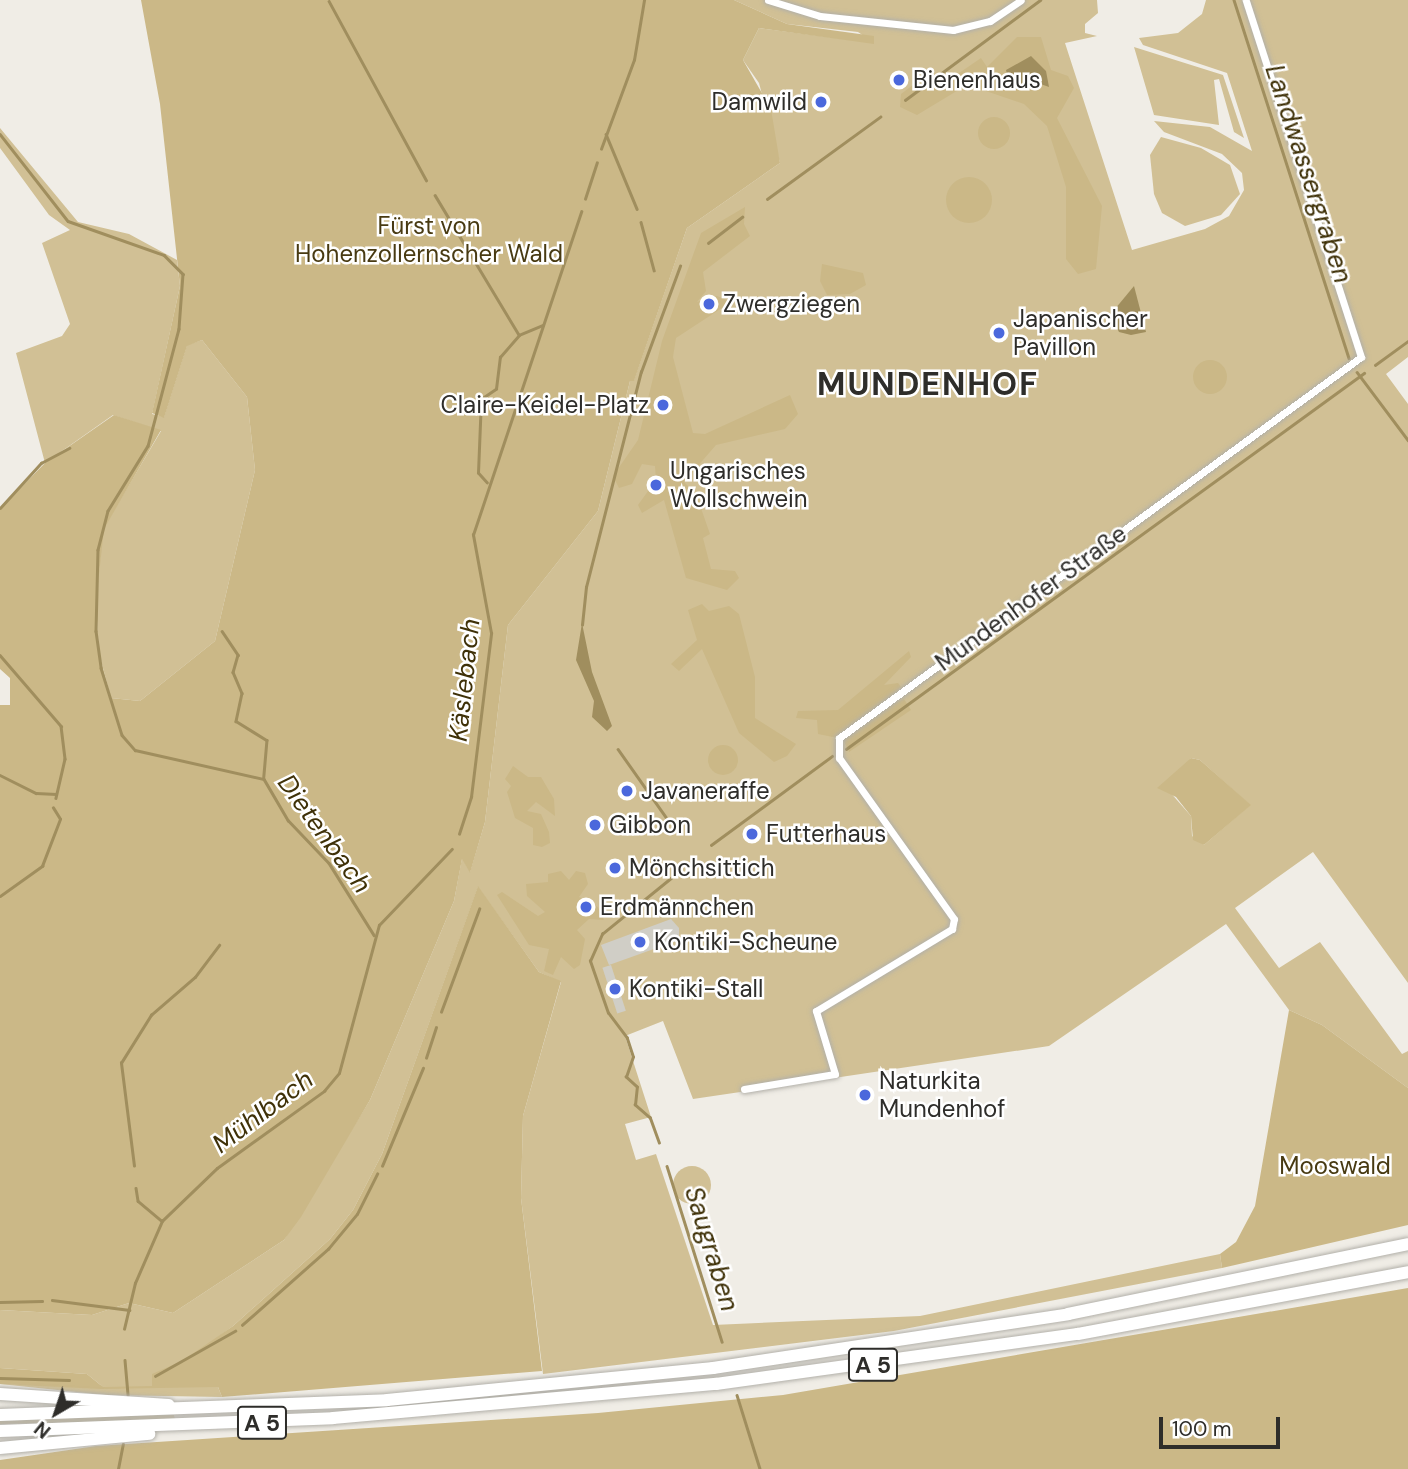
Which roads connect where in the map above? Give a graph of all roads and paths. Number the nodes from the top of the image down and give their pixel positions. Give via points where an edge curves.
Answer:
1 (768, 0) edge
2 (1021, 0) edge
3 (1246, 0) edge
4 (744, 1089) dead end
5 (1408, 1244) edge
6 (1408, 1272) edge
7 (1, 1394) edge
8 (214, 1410) junction
9 (0, 1415) edge
10 (191, 1427) junction
11 (0, 1431) edge
12 (0, 1448) edge

1 - 2 street via 820,16 953,30 990,21
3 - 4 street, Mundenhofer Straße via 1361,357 839,738 839,758 954,919 952,929 816,1011 835,1074
5 - 8 highway, A 5 via 1068,1314 882,1346 559,1386
6 - 10 highway, A 5 via 1210,1311 876,1365 506,1406
7 - 8 highway
8 - 9 highway, A 5
10 - 11 highway, A 5
10 - 12 highway via 92,1442

